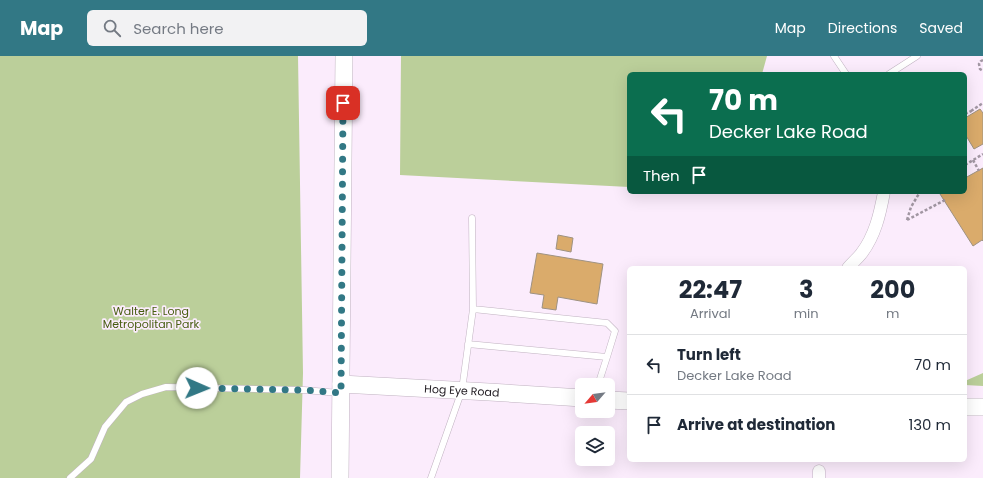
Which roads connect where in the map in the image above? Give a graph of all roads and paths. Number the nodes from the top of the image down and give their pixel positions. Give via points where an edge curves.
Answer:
1 (344, 56) edge
2 (834, 56) edge
3 (917, 56) edge
4 (983, 60) edge
5 (983, 71) edge
6 (845, 72) edge
7 (892, 72) edge
8 (983, 103) edge
9 (967, 113) edge
10 (983, 154) edge
11 (973, 160) junction
12 (967, 164) edge
13 (979, 170) dead end
14 (884, 194) edge
15 (919, 194) edge
16 (945, 200) dead end
17 (472, 218) dead end
18 (850, 266) edge
19 (473, 309) junction
20 (468, 344) junction
21 (607, 357) junction
22 (600, 378) edge
23 (341, 389) junction
24 (462, 390) junction
25 (575, 398) edge
26 (615, 400) edge
27 (627, 401) edge
28 (967, 407) edge
29 (983, 407) edge
30 (70, 478) edge
31 (340, 478) edge
32 (430, 478) edge

1 - 23 main road
2 - 6 lane
3 - 7 lane
4 - 5 path via 979,64
8 - 9 path
10 - 11 path
11 - 12 path
11 - 13 path
14 - 18 street via 881,223
15 - 16 path via 907,220
17 - 19 lane
19 - 20 lane
19 - 21 lane via 607,323 615,331
20 - 21 lane
20 - 24 lane
21 - 22 lane
23 - 24 main road, Hog Eye Road
23 - 30 lane via 166,387 142,394 126,402 106,427 91,459
23 - 31 main road
24 - 25 main road, Hog Eye Road
24 - 32 lane
26 - 27 main road
28 - 29 main road

